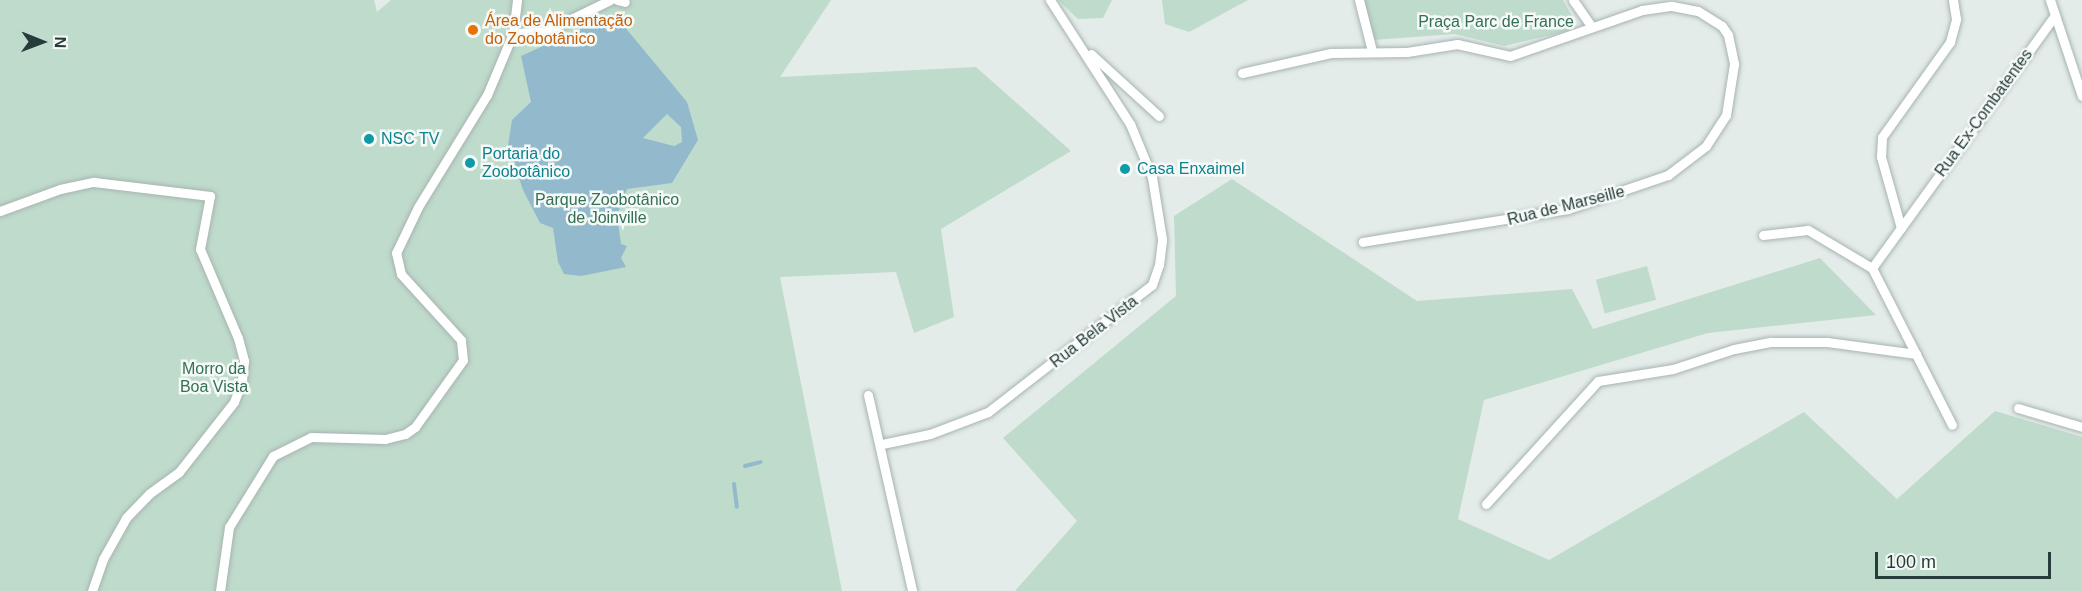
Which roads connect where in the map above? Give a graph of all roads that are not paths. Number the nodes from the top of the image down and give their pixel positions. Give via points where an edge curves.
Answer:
1 (517, 0) edge
2 (610, 0) edge
3 (1050, 0) edge
4 (1359, 0) edge
5 (1573, 0) edge
6 (1953, 0) edge
7 (2050, 0) edge
8 (2055, 15) junction
9 (1592, 27) junction
10 (513, 33) junction
11 (1082, 47) junction
12 (1372, 51) junction
13 (1242, 73) dead end
14 (2082, 96) edge
15 (1159, 116) dead end
16 (0, 211) edge
17 (1901, 228) junction
18 (1763, 235) dead end
19 (1363, 242) dead end
20 (1872, 268) junction
21 (1916, 354) junction
22 (868, 395) dead end
23 (2018, 408) dead end
24 (1952, 425) dead end
25 (2082, 427) edge
26 (882, 444) junction
27 (1486, 504) dead end
28 (92, 591) edge
29 (220, 591) edge
30 (912, 591) edge

1 - 10 street
2 - 10 street via 546,30
3 - 11 street, Rua Bela Vista
4 - 12 street
5 - 9 street
6 - 17 street via 1956,19 1950,42 1882,137 1881,157
7 - 8 street
8 - 14 street
8 - 17 street, Rua Ex-Combatentes
9 - 12 street, Rua de Marseille via 1510,56 1457,45 1407,52
9 - 19 street, Rua de Marseille via 1642,10 1672,6 1698,11 1722,26 1732,45 1733,82 1726,115 1706,146 1668,175 1596,201 1507,221
10 - 29 street via 487,95 418,207 396,253 401,274 461,340 464,351 458,370 405,435 385,439 311,436 273,456 229,527
11 - 15 street
11 - 26 street, Rua Bela Vista via 1130,124 1152,177 1162,239 1152,285 998,407 962,424
12 - 13 street, Rua de Marseille via 1316,55
16 - 28 street via 60,189 94,182 210,196 201,255 238,338 244,361 243,381 234,402 179,472 149,494 126,518 103,559
17 - 20 street, Rua Ex-Combatentes
18 - 20 street via 1808,230
20 - 21 street
21 - 24 street
21 - 27 street via 1827,342 1771,342 1734,349 1673,369 1598,381
22 - 26 street
23 - 25 street
26 - 30 street

